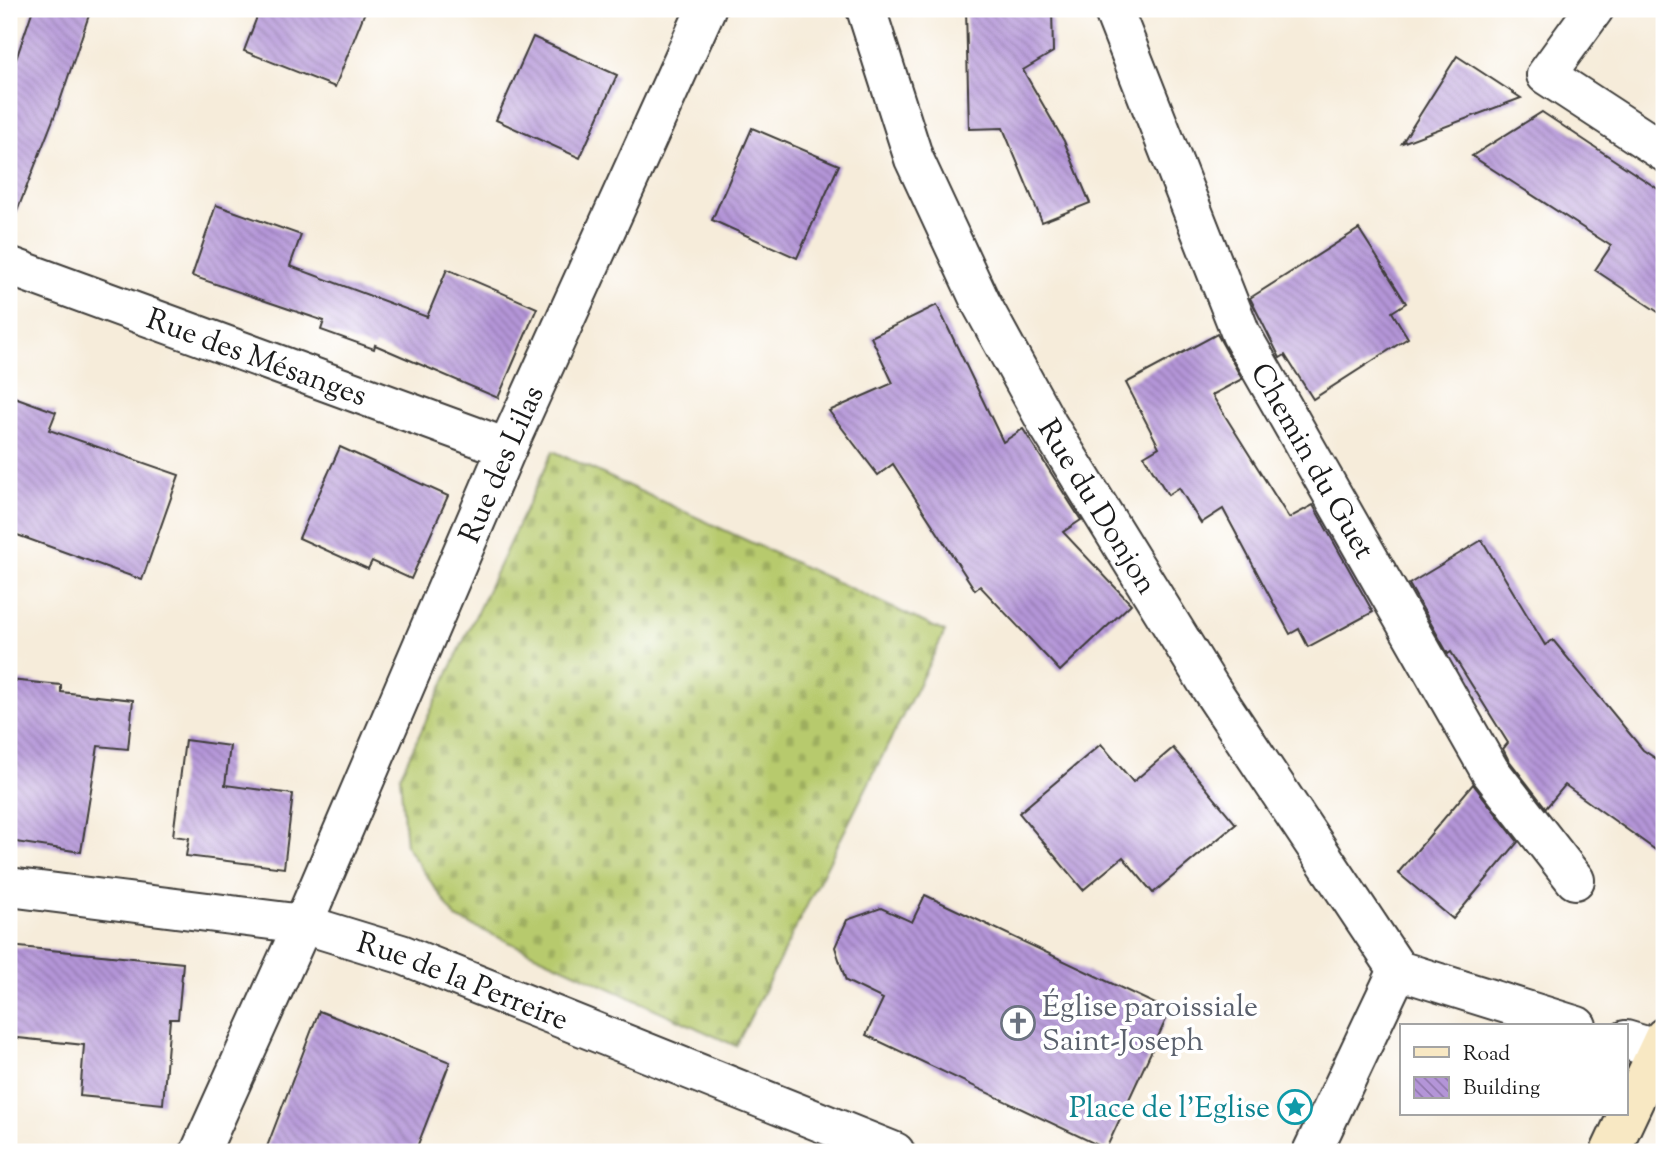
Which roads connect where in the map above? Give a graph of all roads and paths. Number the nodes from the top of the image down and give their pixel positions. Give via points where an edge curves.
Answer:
1 (706, 9) edge
2 (866, 9) edge
3 (1113, 9) edge
4 (1594, 9) edge
5 (1664, 152) edge
6 (9, 266) edge
7 (507, 448) junction
8 (1575, 880) dead end
9 (9, 887) edge
10 (303, 924) junction
11 (1398, 970) junction
12 (1571, 1024) edge
13 (1653, 1044) edge
14 (1628, 1105) edge
15 (1624, 1116) edge
16 (201, 1152) edge
17 (895, 1152) edge
18 (1312, 1152) edge
19 (1609, 1152) edge

1 - 7 street, Rue des Lilas
2 - 11 street, Rue du Donjon via 914,159 981,303 1021,376 1211,690
3 - 8 street, Chemin du Guet via 1241,334 1490,771
4 - 5 street via 1546,75
6 - 7 street, Rue des Mésanges
7 - 10 street, Rue des Lilas
9 - 10 street, Rue de la Perreire
10 - 16 street, Rue des Lilas
10 - 17 street, Rue de la Perreire via 401,954
11 - 12 street
11 - 18 street
13 - 14 main road
15 - 19 main road

